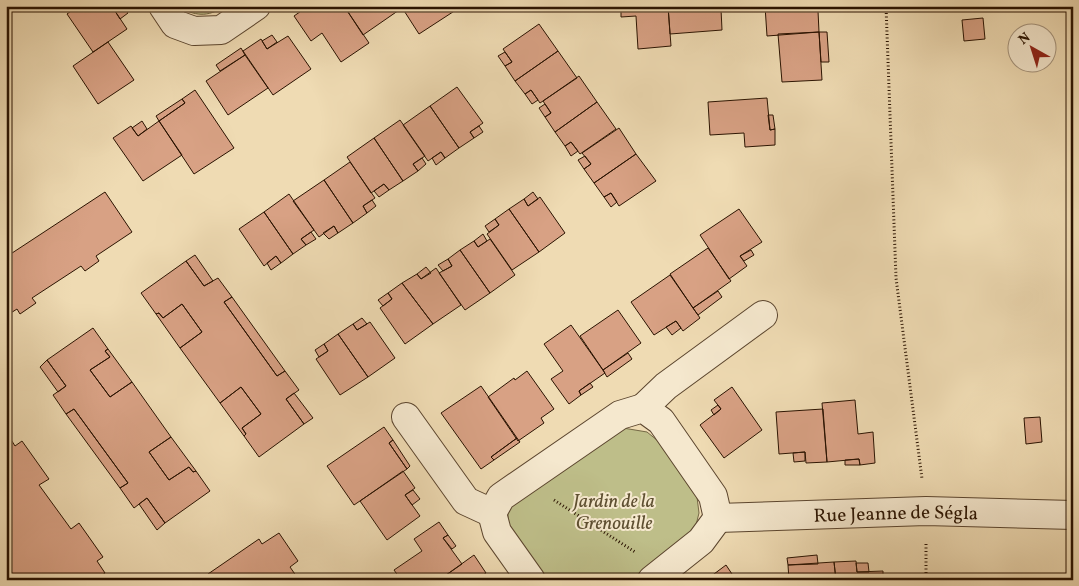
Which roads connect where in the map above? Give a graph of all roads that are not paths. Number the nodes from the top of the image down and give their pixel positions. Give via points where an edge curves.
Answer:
1 (163, 6) edge
2 (256, 6) edge
3 (763, 315) dead end
4 (643, 408) junction
5 (406, 416) dead end
6 (492, 513) junction
7 (1073, 515) edge
8 (718, 518) junction
9 (656, 577) edge
10 (532, 580) edge

1 - 2 street via 175,24 194,31 221,30
3 - 4 street via 666,386
4 - 6 street via 620,415 528,478 501,497
4 - 8 street via 661,421 713,496
5 - 6 street via 466,501
6 - 10 street via 497,532
7 - 8 street, Rue Jeanne de Ségla via 926,510
8 - 9 street via 701,541

